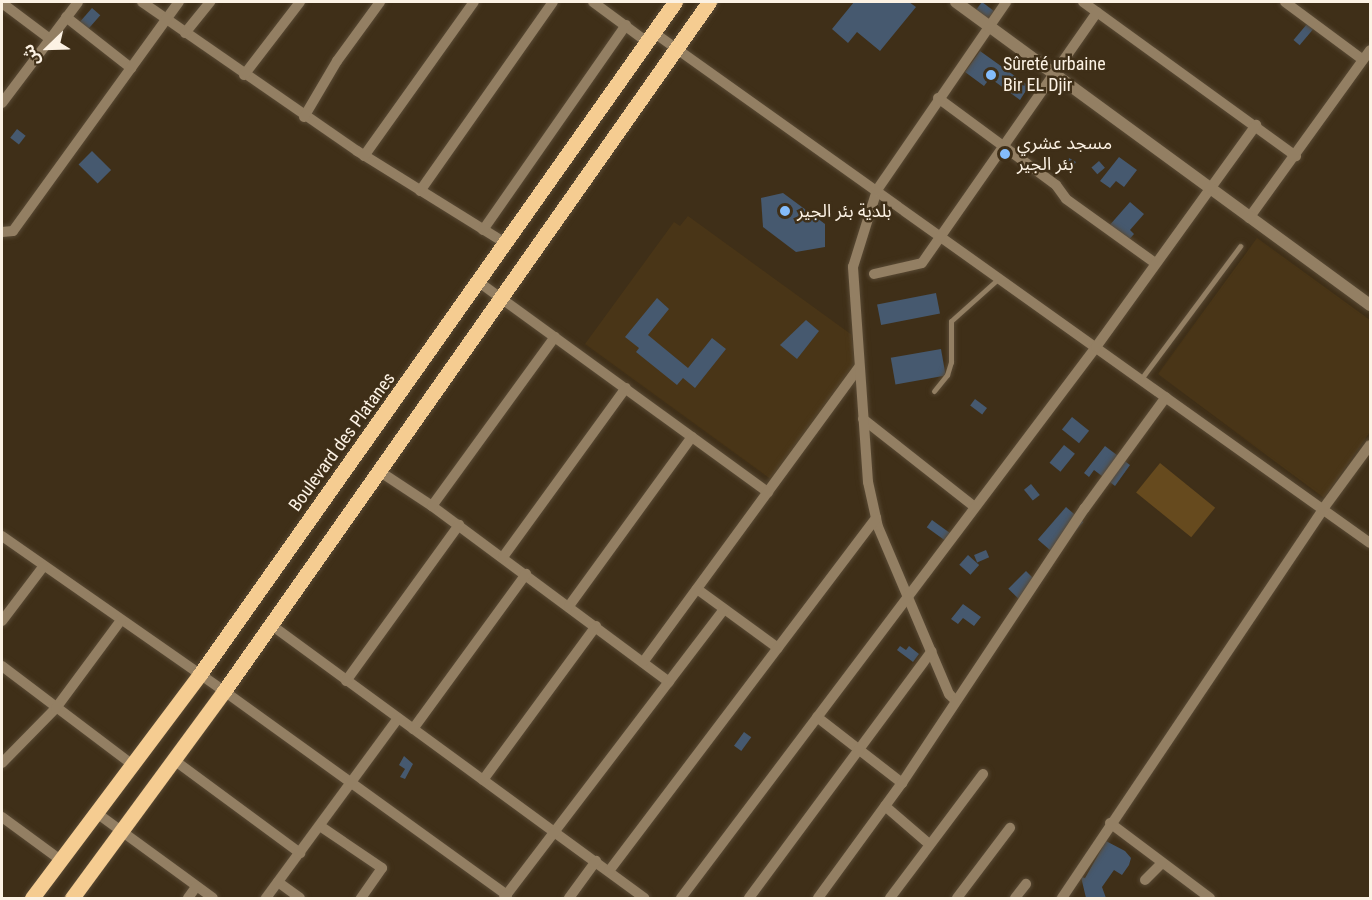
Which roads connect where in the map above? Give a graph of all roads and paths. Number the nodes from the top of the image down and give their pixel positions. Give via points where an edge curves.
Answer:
1 (78, 2) edge
2 (142, 2) edge
3 (179, 2) edge
4 (210, 2) edge
5 (300, 2) edge
6 (380, 2) edge
7 (474, 2) edge
8 (553, 2) edge
9 (593, 2) edge
10 (675, 2) edge
11 (709, 2) edge
12 (956, 2) edge
13 (1006, 2) edge
14 (1083, 2) edge
15 (1285, 2) edge
16 (2, 3) edge
17 (1097, 12) junction
18 (66, 17) junction
19 (166, 19) junction
20 (626, 25) junction
21 (990, 25) junction
22 (185, 33) junction
23 (650, 37) junction
24 (50, 39) junction
25 (676, 48) junction
26 (1371, 50) edge
27 (1363, 60) junction
28 (131, 68) junction
29 (1056, 74) junction
30 (244, 75) junction
31 (2, 83) edge
32 (11, 90) junction
33 (938, 98) junction
34 (2, 103) edge
35 (304, 117) junction
36 (1256, 125) junction
37 (1003, 144) junction
38 (364, 156) junction
39 (1296, 156) junction
40 (1210, 189) junction
41 (877, 190) junction
42 (420, 191) junction
43 (1249, 218) junction
44 (483, 230) junction
45 (2, 232) edge
46 (940, 235) junction
47 (507, 244) junction
48 (1240, 246) dead end
49 (1155, 263) junction
50 (874, 274) dead end
51 (1000, 278) junction
52 (480, 282) junction
53 (501, 297) junction
54 (1371, 305) edge
55 (555, 337) junction
56 (1096, 347) junction
57 (859, 367) junction
58 (1141, 379) junction
59 (626, 388) junction
60 (934, 391) dead end
61 (1166, 397) junction
62 (863, 419) junction
63 (692, 437) junction
64 (1371, 445) edge
65 (379, 471) junction
66 (768, 492) junction
67 (432, 506) junction
68 (975, 507) junction
69 (1323, 509) junction
70 (876, 518) junction
71 (459, 525) junction
72 (2, 536) edge
73 (1371, 543) edge
74 (503, 557) junction
75 (44, 567) junction
76 (526, 574) junction
77 (697, 589) junction
78 (908, 596) junction
79 (569, 606) junction
80 (724, 609) junction
81 (121, 620) junction
82 (2, 621) edge
83 (270, 624) junction
84 (596, 626) junction
85 (778, 648) junction
86 (932, 651) junction
87 (644, 662) junction
88 (2, 666) edge
89 (200, 674) junction
90 (346, 681) junction
91 (669, 682) junction
92 (224, 691) junction
93 (956, 700) junction
94 (56, 708) junction
95 (817, 717) junction
96 (398, 718) junction
97 (413, 729) junction
98 (859, 749) junction
99 (174, 760) junction
100 (2, 763) edge
101 (134, 766) junction
102 (982, 774) dead end
103 (483, 780) junction
104 (902, 783) junction
105 (352, 785) junction
106 (885, 806) junction
107 (98, 814) junction
108 (2, 817) edge
109 (1110, 823) junction
110 (320, 826) junction
111 (1010, 828) dead end
112 (123, 831) junction
113 (554, 831) junction
114 (928, 844) junction
115 (300, 853) junction
116 (62, 861) junction
117 (596, 861) junction
118 (1162, 863) junction
119 (609, 871) junction
120 (1145, 880) dead end
121 (278, 882) junction
122 (1026, 884) dead end
123 (196, 886) junction
124 (505, 897) edge
125 (32, 898) edge
126 (72, 898) edge
127 (188, 898) edge
128 (213, 898) edge
129 (266, 898) edge
130 (300, 898) edge
131 (360, 898) edge
132 (569, 898) edge
133 (644, 898) edge
134 (681, 898) edge
135 (749, 898) edge
136 (818, 898) edge
137 (890, 898) edge
138 (957, 898) edge
139 (1015, 898) edge
140 (1062, 898) edge
141 (1210, 898) edge

1 - 18 street
2 - 19 street
3 - 19 street
4 - 22 street
5 - 30 street
6 - 35 street via 337,61
7 - 38 street
8 - 42 street
9 - 20 street
10 - 23 main road, Boulevard des Platanes
11 - 25 main road
12 - 21 street
13 - 21 street
14 - 17 street
15 - 27 street
16 - 24 street
17 - 29 street
17 - 36 street
18 - 24 street
18 - 28 street
19 - 22 street
19 - 28 street
20 - 23 street
20 - 44 street
21 - 29 street
21 - 33 street
22 - 30 street
23 - 25 street
23 - 47 main road, Boulevard des Platanes
24 - 32 street
25 - 41 street
25 - 53 main road
26 - 27 street
27 - 39 street
28 - 45 street via 14,231
29 - 37 street
29 - 40 street
30 - 35 street
31 - 32 street
32 - 34 street
33 - 37 street
33 - 41 street
35 - 38 street
36 - 39 street
36 - 40 street
37 - 46 street
37 - 49 street via 1056,185 1066,200
38 - 42 street
39 - 43 street
40 - 43 street
40 - 49 street
41 - 46 street
41 - 57 street via 854,267
42 - 44 street
43 - 54 street
44 - 47 street
46 - 50 street via 922,263
46 - 51 street
47 - 52 main road, Boulevard des Platanes
48 - 58 lane
49 - 56 street
51 - 56 street
51 - 60 lane via 951,321 951,362 947,375
52 - 53 street
52 - 89 main road, Boulevard des Platanes
53 - 55 street
53 - 65 main road
55 - 59 street
55 - 67 street
56 - 58 street
56 - 68 street
57 - 62 street
57 - 66 street
58 - 61 street
59 - 63 street
59 - 74 street
61 - 69 street
61 - 93 street
62 - 68 street
62 - 70 street via 868,482
63 - 66 street
63 - 79 street
64 - 69 street
65 - 67 street
65 - 83 main road
66 - 77 street
67 - 71 street
68 - 78 street
69 - 73 street
69 - 109 street
70 - 78 street
70 - 85 street
71 - 74 street
71 - 90 street
72 - 75 street
74 - 76 street
75 - 81 street
75 - 82 street
76 - 79 street
76 - 97 street
77 - 80 street
77 - 87 street
78 - 86 street
78 - 95 street
79 - 84 street
80 - 85 street
80 - 91 street
81 - 89 street
81 - 94 street
83 - 90 street
83 - 92 main road
84 - 87 street
84 - 103 street
85 - 119 street
86 - 93 street
86 - 98 street
87 - 91 street
88 - 94 street
89 - 92 street
89 - 101 main road, Boulevard des Platanes
90 - 96 street
91 - 113 street
92 - 99 main road
92 - 105 street
93 - 104 street
94 - 100 street
94 - 101 street
95 - 98 street
95 - 134 street
96 - 97 street
96 - 105 street
97 - 103 street
98 - 104 street
98 - 135 street
99 - 112 main road
99 - 115 street
101 - 107 main road, Boulevard des Platanes
102 - 114 street
103 - 113 street
104 - 106 street
105 - 110 street
105 - 124 street
106 - 114 street
106 - 136 street
107 - 112 street
107 - 116 main road, Boulevard des Platanes
108 - 116 street
109 - 118 street
109 - 140 street
110 - 115 street
110 - 131 street via 382,868
111 - 138 street
112 - 123 street
112 - 126 main road
113 - 117 street
113 - 124 street
114 - 137 street
115 - 121 street
116 - 125 main road, Boulevard des Platanes
117 - 119 street
117 - 132 street
118 - 120 street
118 - 141 street
119 - 133 street
121 - 129 street
121 - 130 street
122 - 139 street
123 - 127 street
123 - 128 street

